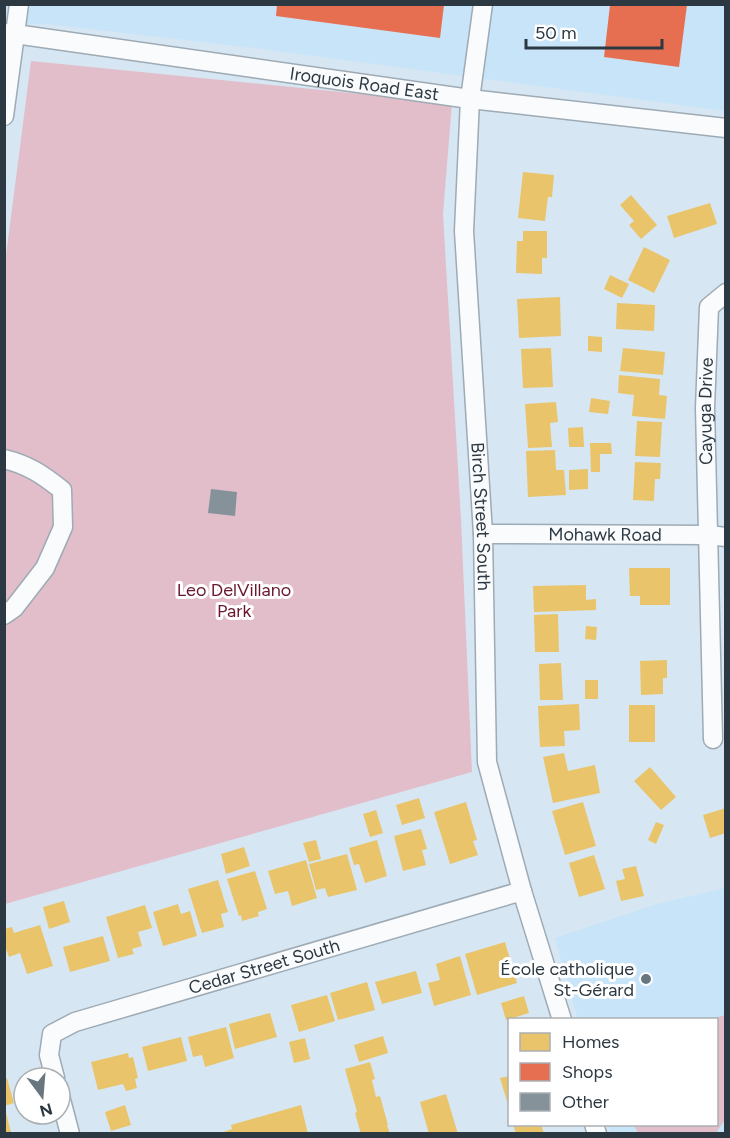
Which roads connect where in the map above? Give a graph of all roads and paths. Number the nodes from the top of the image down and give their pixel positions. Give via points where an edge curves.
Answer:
1 (19, 4) edge
2 (483, 4) edge
3 (10, 34) edge
4 (470, 99) junction
5 (4, 116) edge
6 (726, 128) edge
7 (726, 292) edge
8 (4, 459) edge
9 (483, 534) junction
10 (717, 536) edge
11 (4, 615) edge
12 (713, 739) dead end
13 (522, 891) junction
14 (561, 1018) edge
15 (52, 1066) edge

1 - 3 street
2 - 4 street, Birch Street South
3 - 4 street, Iroquois Road East
3 - 5 street
4 - 6 street, Iroquois Road East
4 - 9 street, Birch Street South via 464,231
7 - 10 street, Cayuga Drive via 710,307 705,408
8 - 11 street via 43,475 62,490 63,527 45,568
9 - 10 street, Mohawk Road
9 - 13 street, Birch Street South via 487,762
10 - 12 street, Cayuga Drive
13 - 14 street, Birch Street South
13 - 15 street, Cedar Street South via 75,1022 52,1034

